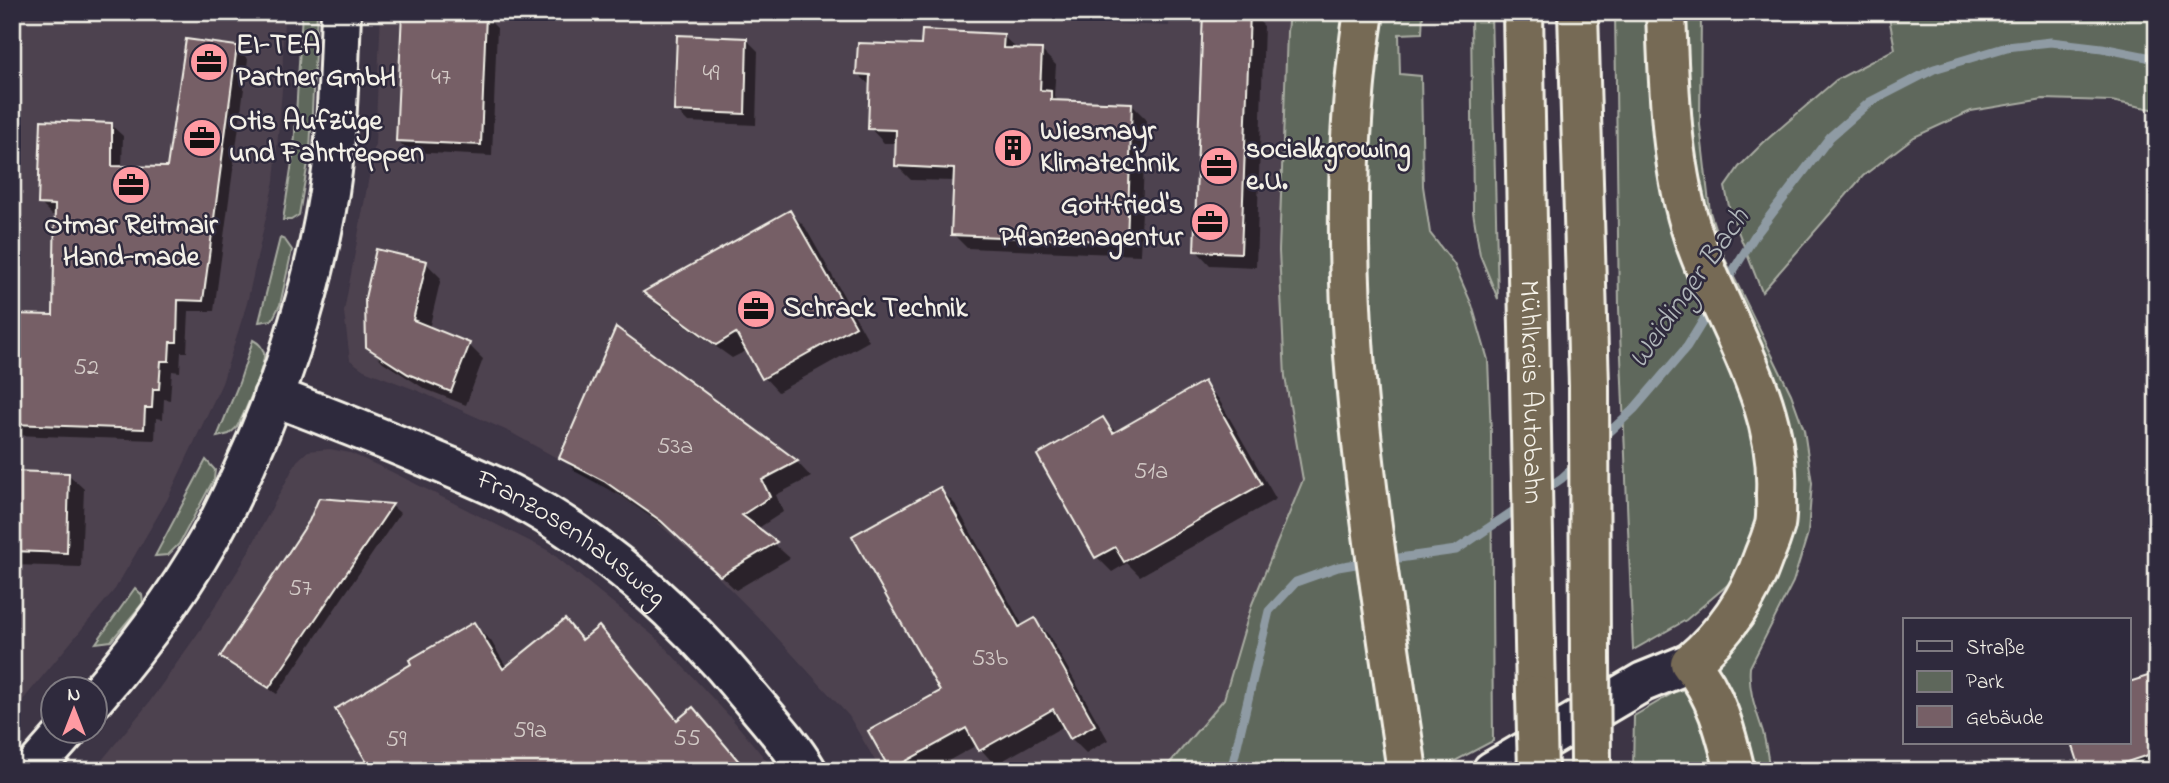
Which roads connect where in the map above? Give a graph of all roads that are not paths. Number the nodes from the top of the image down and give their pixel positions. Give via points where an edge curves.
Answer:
1 (341, 12) edge
2 (1364, 12) edge
3 (1523, 12) edge
4 (1578, 12) edge
5 (1666, 12) edge
6 (273, 396) junction
7 (1690, 663) junction
8 (108, 683) edge
9 (56, 744) edge
10 (1591, 767) edge
11 (32, 771) edge
12 (807, 771) edge
13 (1407, 771) edge
14 (1492, 771) edge
15 (1538, 771) edge
16 (1735, 771) edge

1 - 6 street via 331,171 320,237
2 - 13 highway via 1349,184 1352,334
3 - 15 highway, Mühlkreis Autobahn, bridge
4 - 10 highway, Mühlkreis Autobahn, bridge via 1589,386
5 - 7 highway via 1669,100 1680,185 1694,238 1769,420 1778,466 1775,524 1757,575 1730,624
6 - 8 street via 220,519 139,646
6 - 12 street, Franzosenhausweg via 491,485 569,529 676,616 730,673
7 - 14 street via 1643,682
7 - 16 highway via 1712,695
9 - 11 street

